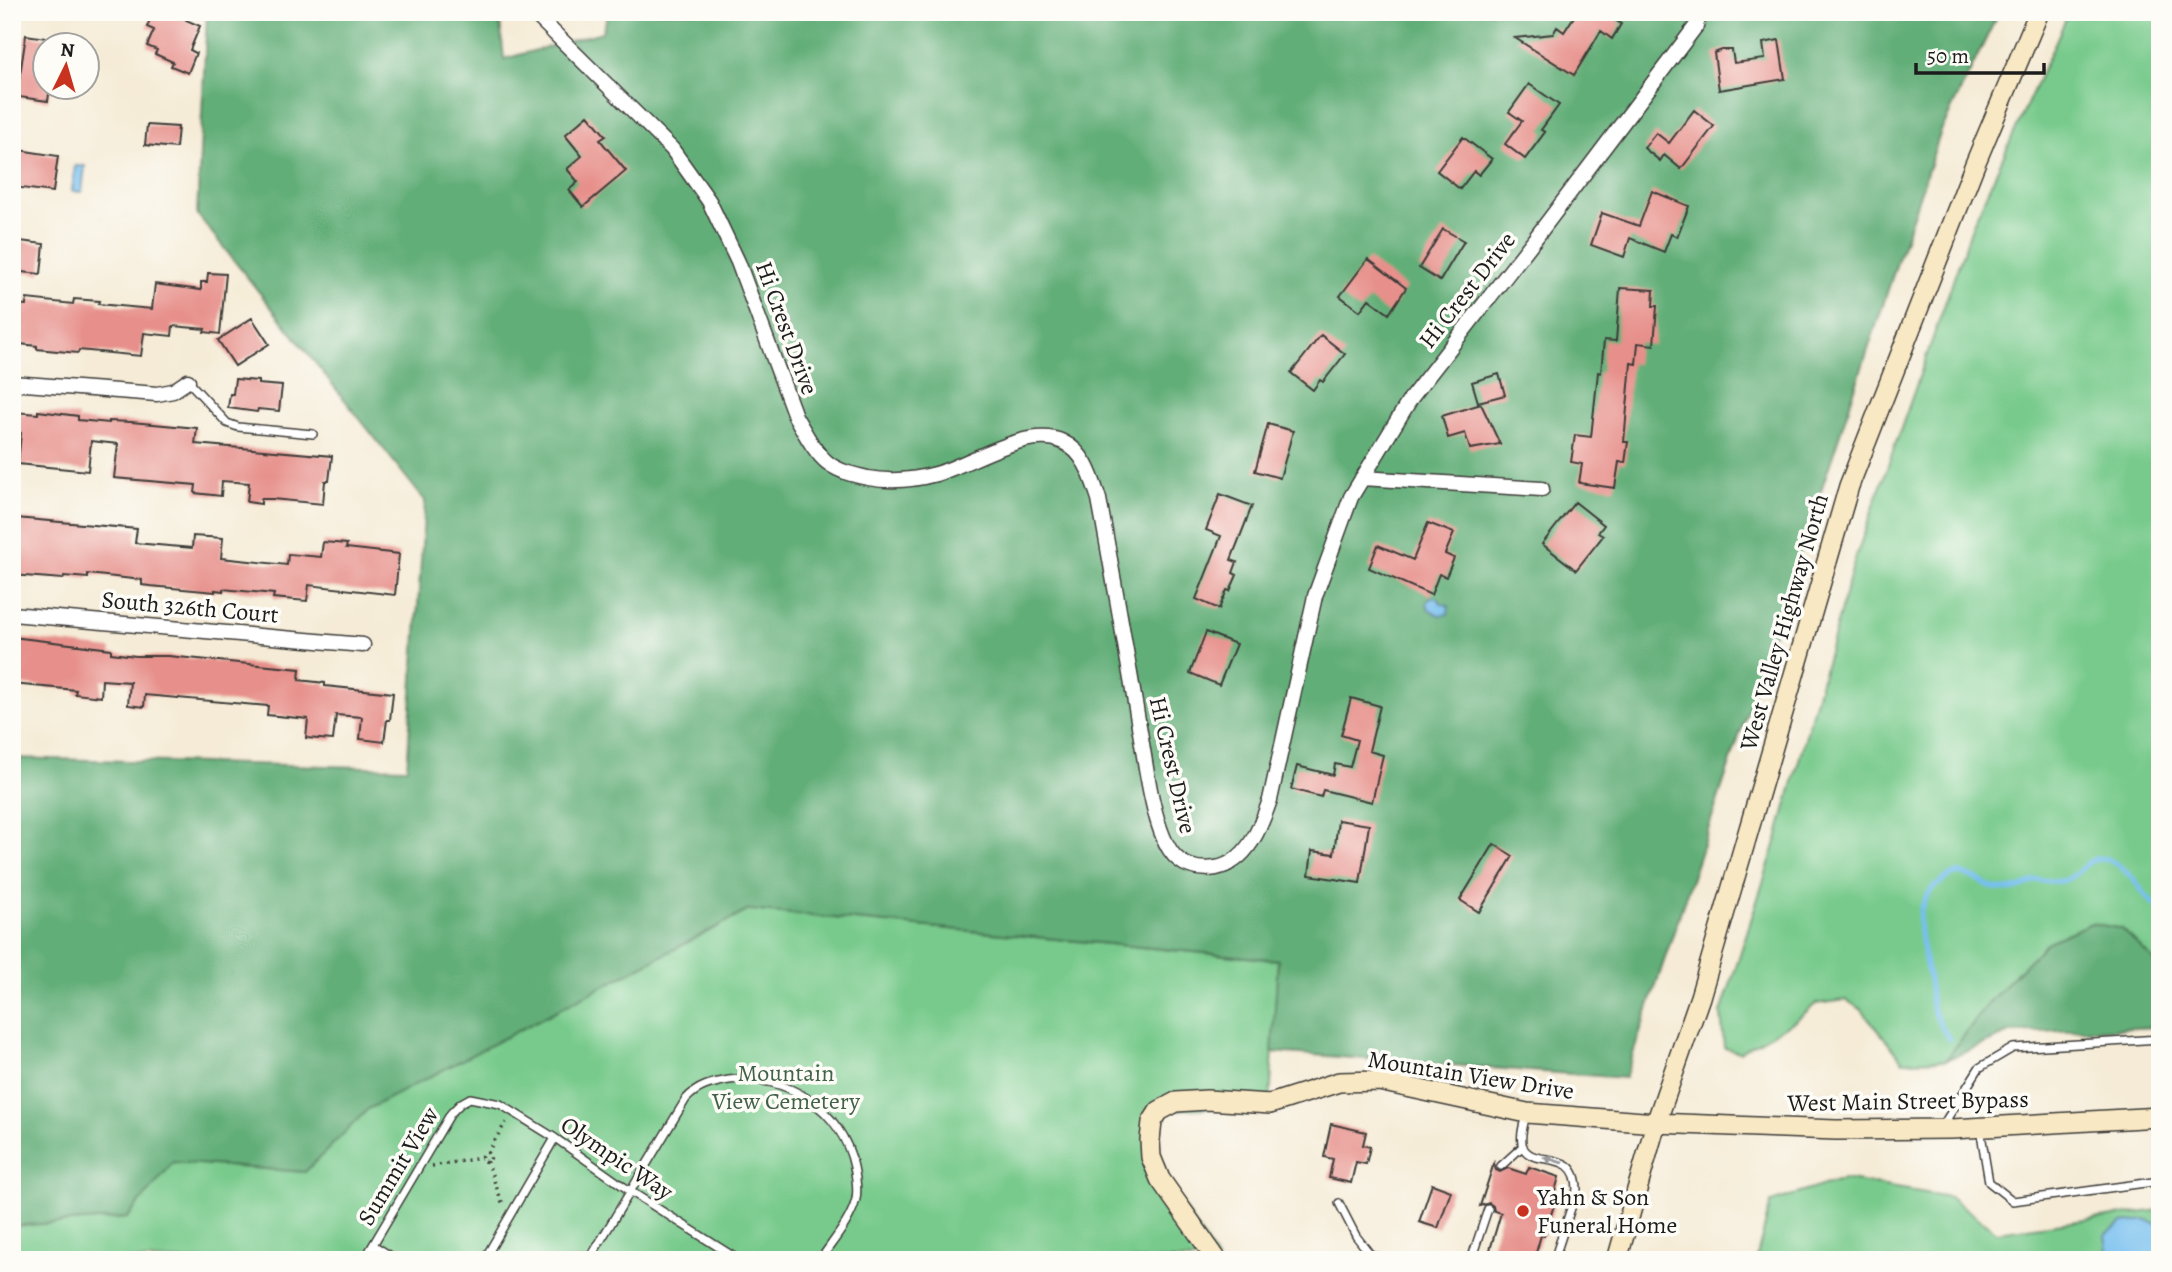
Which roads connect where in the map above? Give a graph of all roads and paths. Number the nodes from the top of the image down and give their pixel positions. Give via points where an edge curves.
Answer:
1 (533, 12) edge
2 (1700, 12) edge
3 (2039, 12) edge
4 (188, 381) joint
5 (12, 383) edge
6 (313, 434) dead end
7 (1362, 478) junction
8 (1542, 489) dead end
9 (12, 614) edge
10 (363, 645) dead end
11 (2160, 1039) edge
12 (470, 1098) joint
13 (512, 1112) junction
14 (1527, 1113) junction
15 (2160, 1117) edge
16 (1657, 1123) junction
17 (1980, 1127) junction
18 (1941, 1129) junction
19 (555, 1138) junction
20 (1523, 1146) junction
21 (487, 1153) junction
22 (481, 1158) junction
23 (487, 1161) junction
24 (1502, 1166) dead end
25 (418, 1168) junction
26 (2160, 1181) edge
27 (630, 1191) junction
28 (1339, 1203) dead end
29 (1488, 1209) dead end
30 (508, 1219) junction
31 (373, 1245) junction
32 (364, 1260) edge
33 (397, 1260) edge
34 (484, 1260) edge
35 (589, 1260) edge
36 (739, 1260) edge
37 (820, 1260) edge
38 (1217, 1260) edge
39 (1385, 1260) edge
40 (1471, 1260) edge
41 (1554, 1260) edge
42 (1617, 1260) edge

1 - 7 street, Hi Crest Drive via 672,149 702,192 738,262 795,416 826,462 840,471 879,480 918,478 992,451 1045,438 1063,442 1082,458 1099,499 1159,827 1170,850 1183,863 1199,869 1224,866 1241,854 1261,827 1315,596 1340,523
2 - 7 street, Hi Crest Drive via 1696,26 1411,398
3 - 16 main road, West Valley Highway North via 1849,485 1700,997
4 - 5 street via 157,394
4 - 6 lane via 228,423
7 - 8 street
9 - 10 street, South 326th Court
11 - 18 lane via 2013,1048 1979,1068
12 - 13 lane, Olympic Way
12 - 25 lane, Summit View via 451,1113
13 - 19 lane, Olympic Way
13 - 21 path
14 - 16 main road, Mountain View Drive
14 - 20 lane
14 - 38 main road, Mountain View Drive via 1360,1080 1270,1104 1176,1102 1159,1111 1152,1122 1151,1157 1160,1179
15 - 17 main road, West Main Street Bypass
16 - 18 main road, West Main Street Bypass
16 - 42 main road, West Valley Highway North
17 - 18 main road, West Main Street Bypass
17 - 26 lane via 1989,1182 2013,1201
19 - 27 lane, Olympic Way
19 - 30 lane
20 - 24 lane
41 -> 20 lane via 1577,1179 1567,1164 1528,1153
21 - 22 path
21 - 23 path
22 - 23 path
22 - 25 path
23 - 30 path
25 - 31 lane, Summit View
27 - 35 lane
27 - 36 lane, Olympic Way
27 - 37 lane via 691,1093 707,1083 738,1079 784,1085 824,1112 851,1153 856,1199
28 - 39 lane via 1370,1254
29 - 40 lane
30 - 34 lane
31 - 32 lane, Summit View
31 - 33 lane

